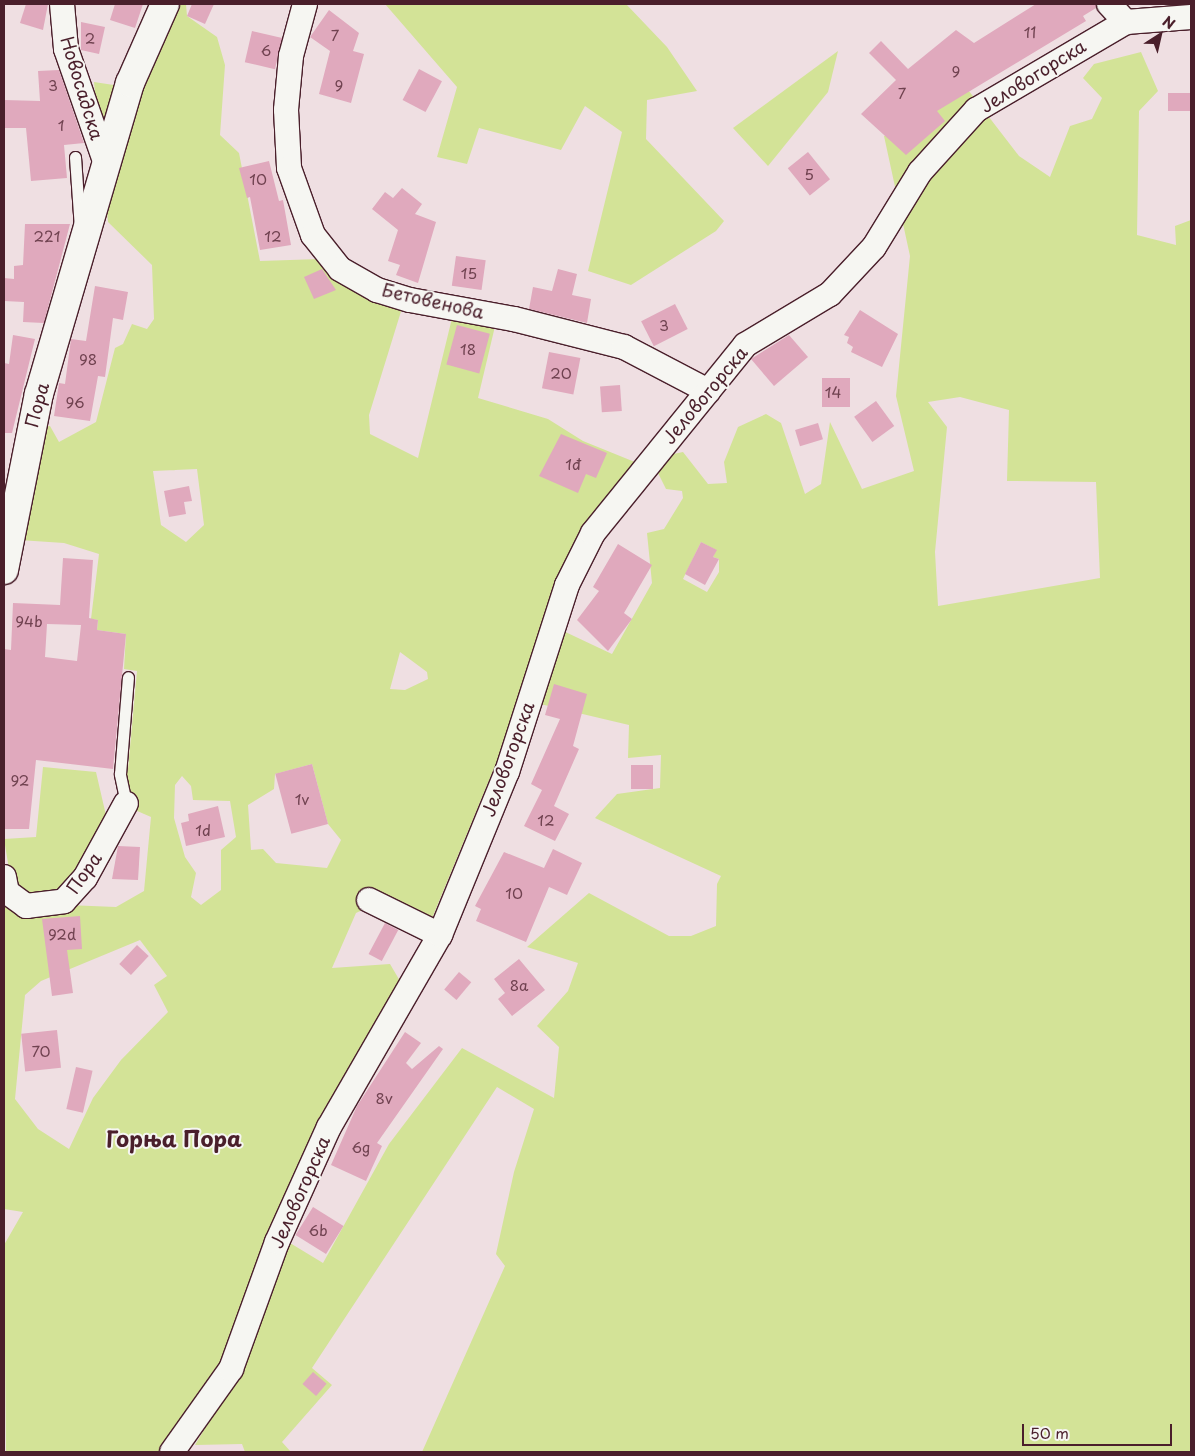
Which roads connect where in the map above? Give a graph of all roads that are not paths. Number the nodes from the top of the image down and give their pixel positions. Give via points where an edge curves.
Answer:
1 (165, 4) edge
2 (305, 4) edge
3 (1109, 4) edge
4 (63, 6) edge
5 (1191, 17) edge
6 (1126, 22) junction
7 (75, 157) dead end
8 (106, 164) junction
9 (84, 243) junction
10 (708, 391) junction
11 (4, 570) edge
12 (128, 677) dead end
13 (126, 803) joint
14 (4, 878) edge
15 (368, 900) dead end
16 (440, 935) junction
17 (172, 1452) edge

1 - 8 street, Пора via 139,56
2 - 10 street, Бетовенова via 291,56 286,110 289,168 293,190 313,235 340,268 378,290 410,300 514,319 624,346
3 - 6 street
4 - 8 street, Новосадска via 66,49
5 - 6 street, Јеловогорска
6 - 10 street, Јеловогорска via 976,110 920,172 874,247 830,294 745,345
7 - 9 lane via 76,214
8 - 9 street, Пора
9 - 11 street, Пора via 32,423
10 - 16 street, Јеловогорска via 593,533 567,585 506,772
12 - 13 lane via 120,774
13 - 14 street, Пора via 85,878 64,901 26,906 7,892
15 - 16 street
16 - 17 street, Јеловогорска via 328,1127 277,1242 230,1369

